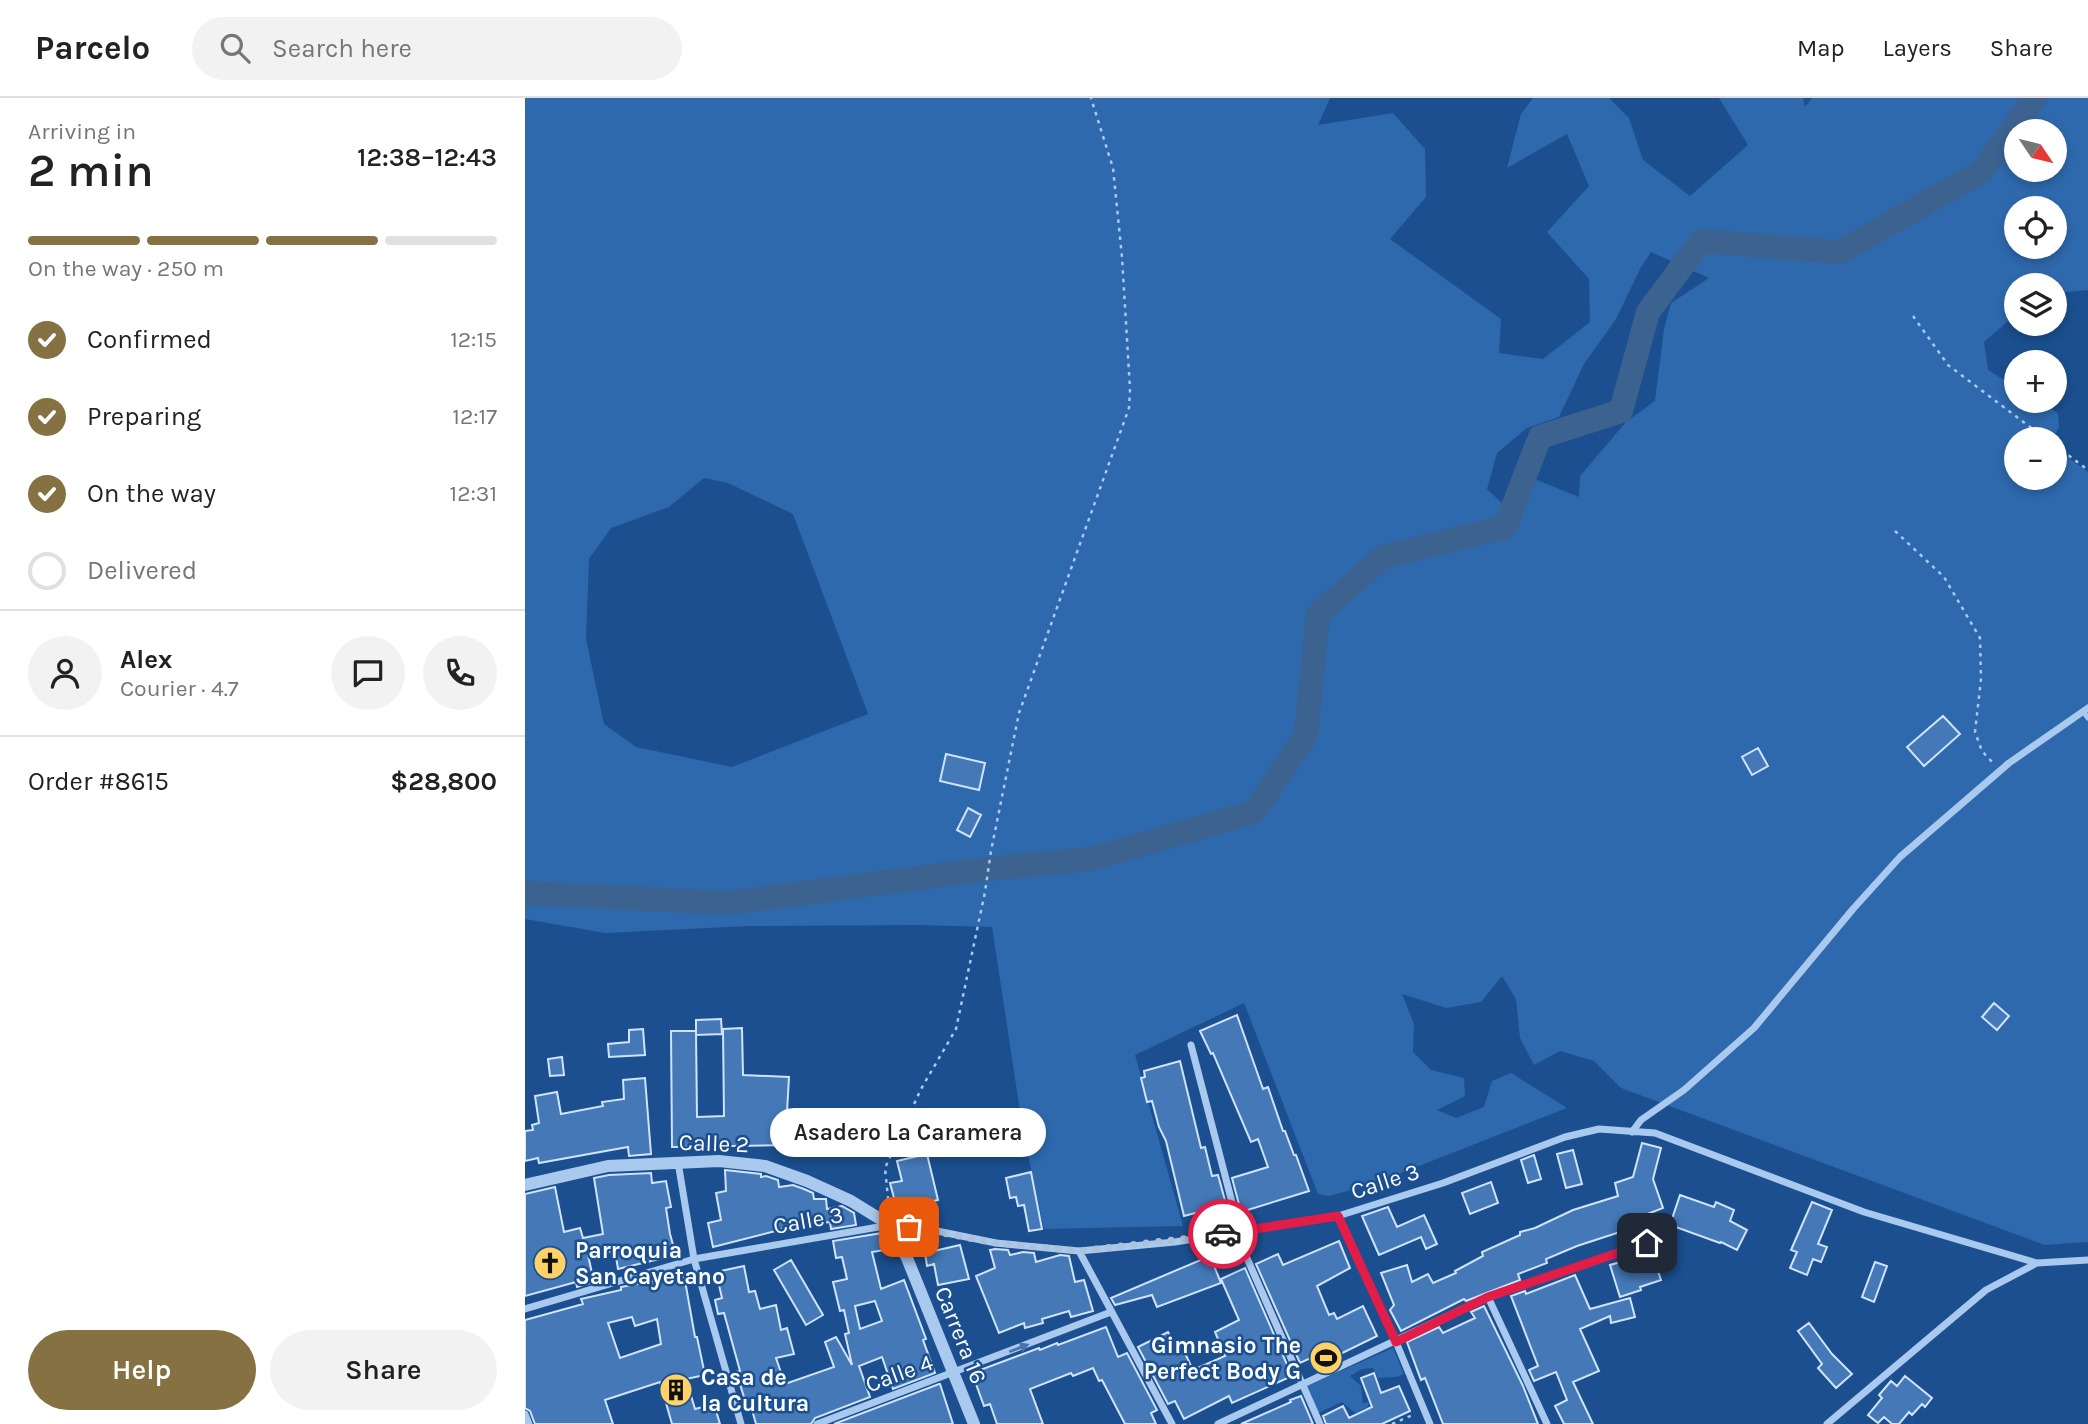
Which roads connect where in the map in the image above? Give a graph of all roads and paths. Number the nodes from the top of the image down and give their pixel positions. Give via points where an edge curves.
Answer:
1 (1091, 98) edge
2 (1913, 316) dead end
3 (2030, 427) edge
4 (2067, 455) edge
5 (2088, 470) edge
6 (1895, 531) dead end
7 (2086, 713) edge
8 (2000, 771) junction
9 (1191, 1045) dead end
10 (1632, 1132) junction
11 (678, 1161) junction
12 (525, 1185) edge
13 (1338, 1216) junction
14 (890, 1225) junction
15 (1239, 1232) junction
16 (1647, 1243) dead end
17 (1079, 1251) junction
18 (694, 1259) junction
19 (2088, 1260) edge
20 (2037, 1264) junction
21 (1488, 1297) junction
22 (525, 1309) edge
23 (1111, 1312) junction
24 (1396, 1342) junction
25 (953, 1373) junction
26 (1302, 1383) junction
27 (1424, 1409) junction
28 (525, 1414) edge
29 (529, 1424) edge
30 (741, 1424) edge
31 (817, 1424) edge
32 (974, 1424) edge
33 (1172, 1424) edge
34 (1218, 1424) edge
35 (1319, 1424) edge
36 (1392, 1424) edge
37 (1430, 1424) edge
38 (1547, 1424) edge
39 (1828, 1424) edge

1 - 14 path via 1113,168 1129,408 1019,713 956,1030 921,1089 885,1168
2 - 3 path via 1948,365
4 - 5 path
6 - 8 path via 1944,577 1980,638 1975,732 1982,751
7 - 8 street
8 - 10 street via 1900,857 1754,1028
9 - 15 street
10 - 13 street, Calle 3 via 1599,1129 1565,1137
10 - 20 street, Calle 3 via 1655,1133 1864,1212
11 - 12 street, Calle 2 via 608,1166
11 - 14 street, Calle 2 via 765,1166 807,1181
11 - 18 street
13 - 15 street, Calle 3
13 - 24 street
14 - 17 street, Calle 3
14 - 18 street, Calle 3
14 - 25 street, Carrera 16
15 - 17 street, Calle 3
15 - 26 street
16 - 21 street
17 - 23 street
18 - 22 street, Calle 3
18 - 30 street
19 - 20 street
20 - 39 street via 1986,1290
21 - 24 street
21 - 38 street
25 -> 23 street, Calle 4
23 - 33 street
24 - 26 street
24 - 27 street
25 - 31 street, Calle 4
25 - 32 street, Carrera 16
26 - 34 street
26 - 35 street
27 - 36 path
27 - 37 street
28 - 29 street

